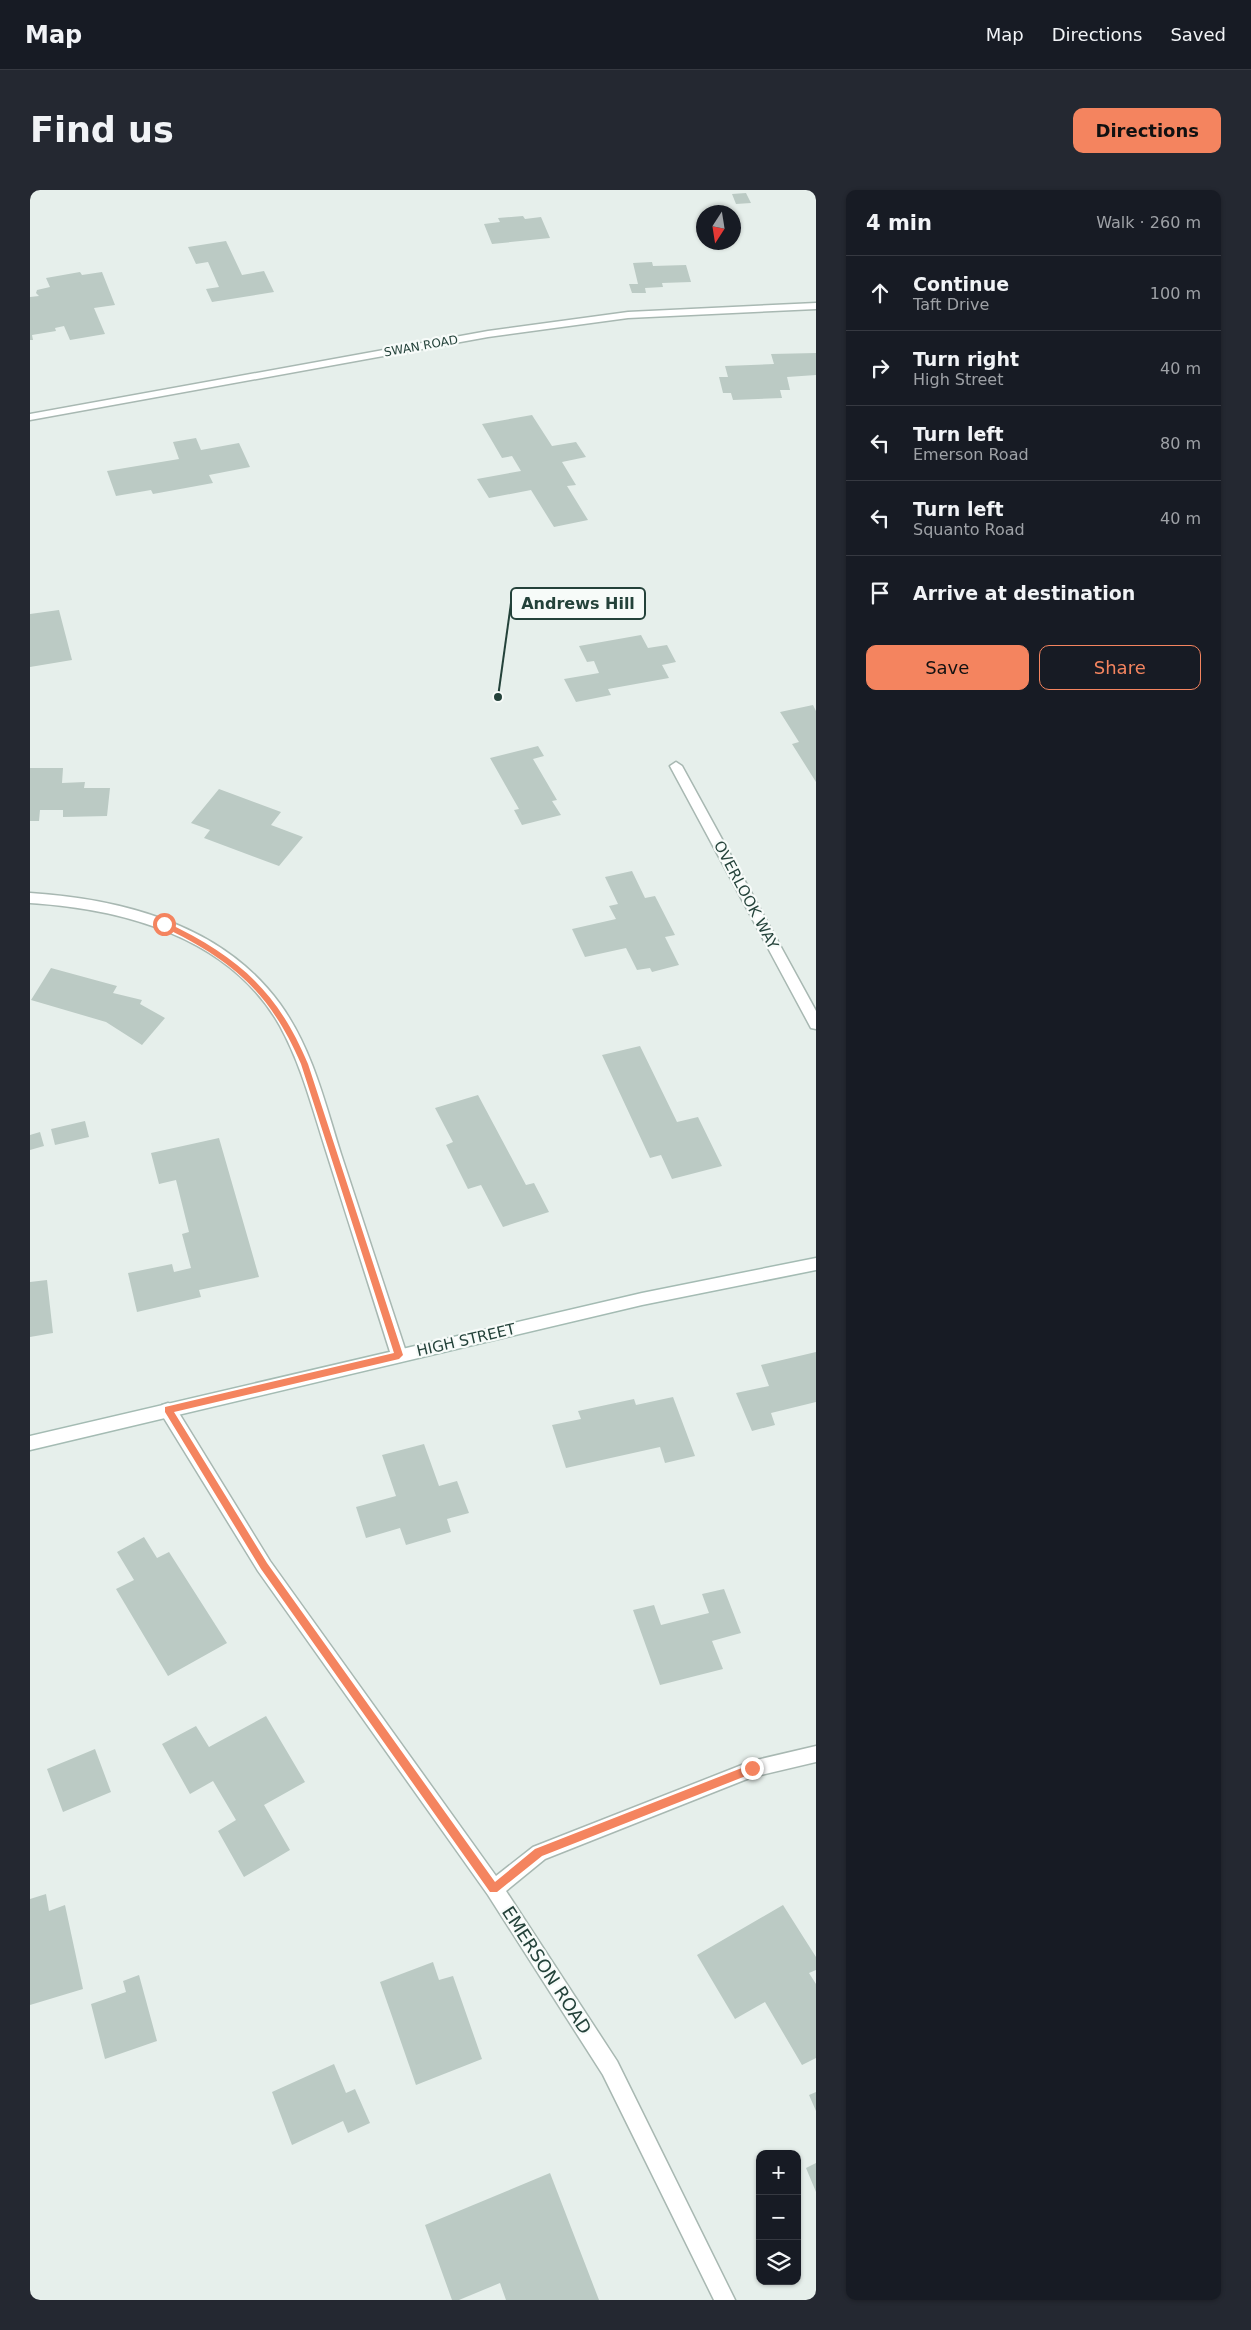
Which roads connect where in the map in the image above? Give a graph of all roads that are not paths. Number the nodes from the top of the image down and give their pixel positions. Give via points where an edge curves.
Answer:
1 (816, 306) edge
2 (30, 417) edge
3 (676, 766) dead end
4 (30, 898) edge
5 (816, 1024) edge
6 (816, 1264) edge
7 (399, 1355) junction
8 (168, 1410) junction
9 (30, 1443) edge
10 (816, 1754) edge
11 (494, 1889) junction
12 (726, 2300) edge

1 - 2 street, SWAN ROAD via 628,315 498,333
3 - 5 street, OVERLOOK WAY
4 - 7 street via 91,903 164,924 226,959 274,1006 292,1034 304,1064
6 - 7 street, HIGH STREET via 642,1299
7 - 8 street, HIGH STREET
8 - 9 street, HIGH STREET
8 - 11 street, EMERSON ROAD via 264,1566
10 - 11 street via 752,1768 539,1853
11 - 12 street, EMERSON ROAD via 610,2068

